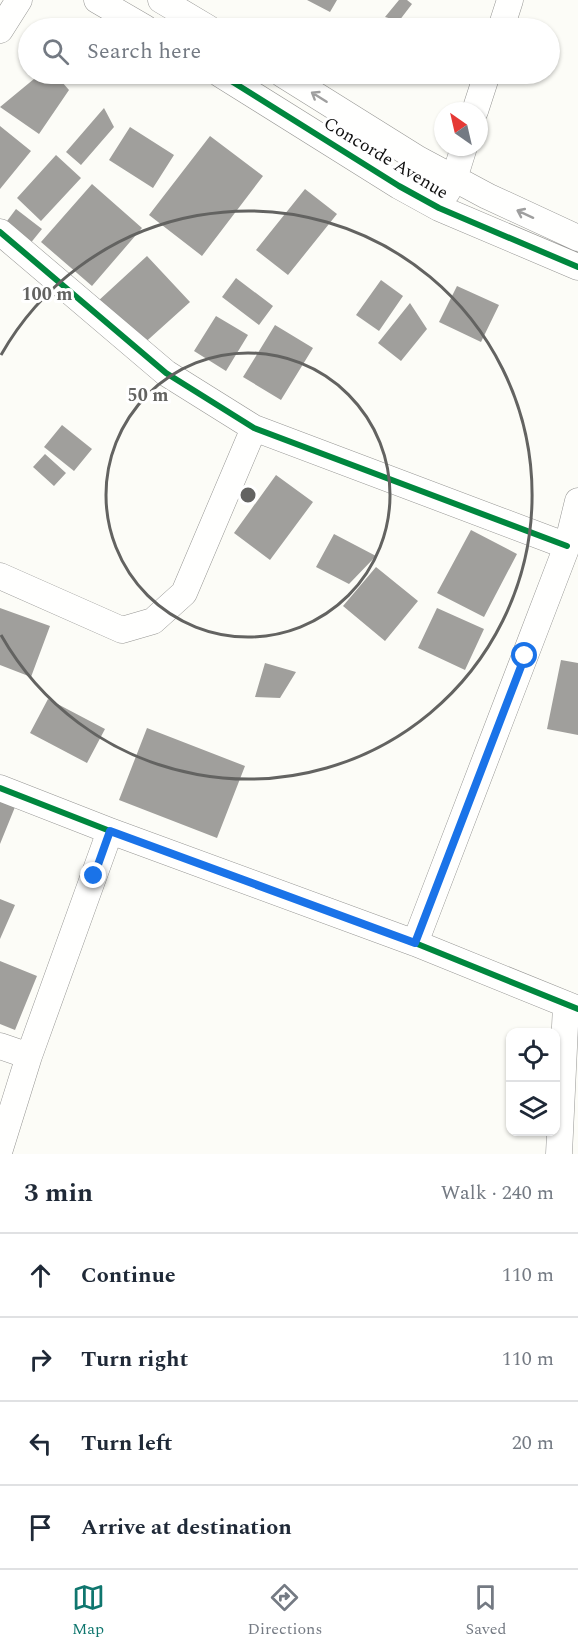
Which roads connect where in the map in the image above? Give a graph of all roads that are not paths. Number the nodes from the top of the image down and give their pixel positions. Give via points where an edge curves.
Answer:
1 (19, 0) edge
2 (97, 0) edge
3 (161, 0) edge
4 (510, 0) edge
5 (128, 18) edge
6 (191, 18) edge
7 (504, 18) edge
8 (0, 30) edge
9 (236, 84) edge
10 (298, 84) edge
11 (484, 84) edge
12 (478, 102) edge
13 (461, 156) edge
14 (454, 178) junction
15 (438, 208) junction
16 (0, 232) edge
17 (578, 238) edge
18 (578, 267) edge
19 (254, 428) junction
20 (578, 501) edge
21 (567, 546) junction
22 (0, 576) edge
23 (0, 788) edge
24 (110, 831) junction
25 (415, 943) junction
26 (572, 1007) edge
27 (0, 1046) edge
28 (29, 1056) junction
29 (0, 1149) edge
30 (559, 1154) edge

1 - 8 street
2 - 5 street
3 - 6 street
4 - 7 street
9 - 15 street, Concorde Avenue
14 -> 10 street, Concorde Avenue
11 - 12 street
13 - 14 street
14 - 15 street
17 -> 14 street, Concorde Avenue
15 - 18 street, Concorde Avenue
16 - 19 street via 166,373
19 - 21 street
19 - 22 street via 184,593 153,621 122,630
20 - 21 street
21 - 25 street
23 - 24 street
24 - 25 street
24 - 28 street
25 - 26 street
26 - 30 street
27 - 28 street
28 - 29 street

